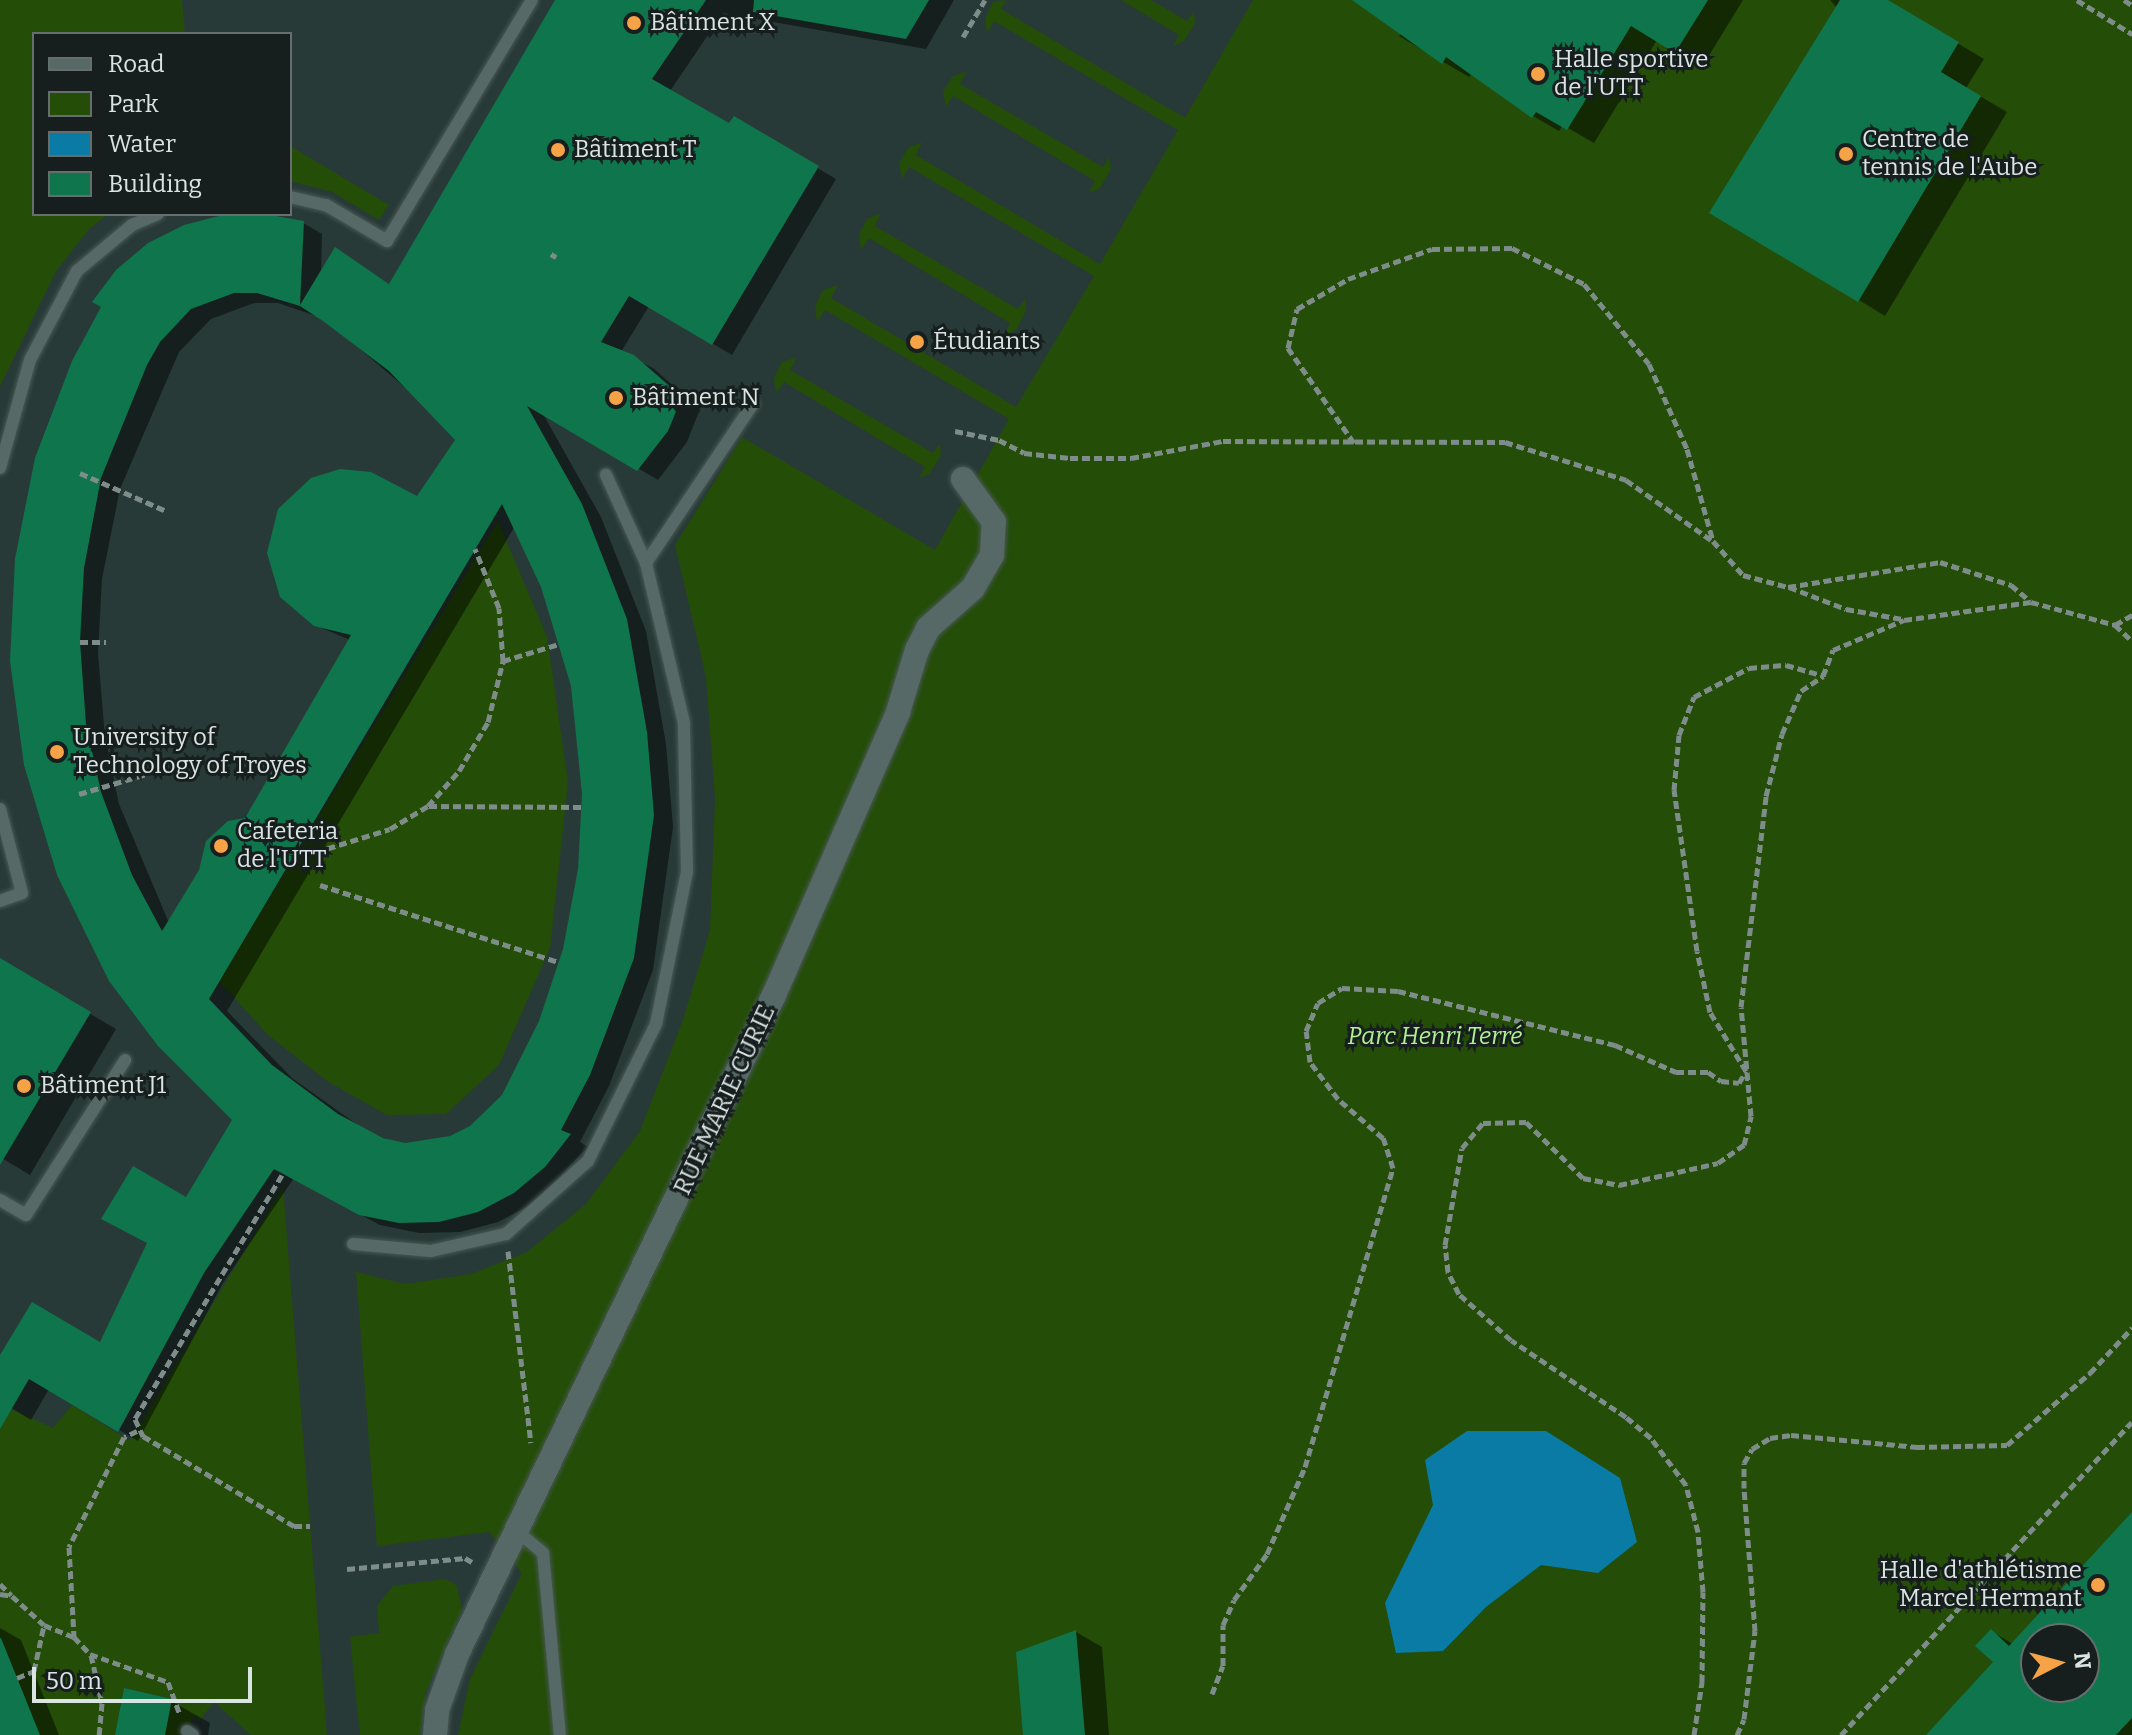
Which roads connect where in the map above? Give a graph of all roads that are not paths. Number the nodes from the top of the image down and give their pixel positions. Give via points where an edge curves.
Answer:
1 (532, 0) edge
2 (292, 197) edge
3 (153, 216) edge
4 (753, 404) dead end
5 (0, 468) edge
6 (606, 475) dead end
7 (963, 479) dead end
8 (646, 563) junction
9 (0, 809) edge
10 (0, 901) edge
11 (125, 1060) dead end
12 (0, 1200) edge
13 (353, 1244) dead end
14 (518, 1532) junction
15 (435, 1735) edge
16 (560, 1735) edge

1 - 2 lane via 387,241 326,205
3 - 5 lane via 132,225 77,271 30,360
4 - 8 lane
6 - 8 lane
7 - 14 street, RUE MARIE CURIE via 994,522 992,555 973,588 928,628 917,650 898,712 829,874
8 - 13 lane via 684,723 687,872 659,1009 588,1161 506,1234 431,1251
9 - 10 lane via 22,893
11 - 12 lane via 26,1215
14 - 15 street, RUE MARIE CURIE via 444,1683
14 - 16 lane via 543,1553

